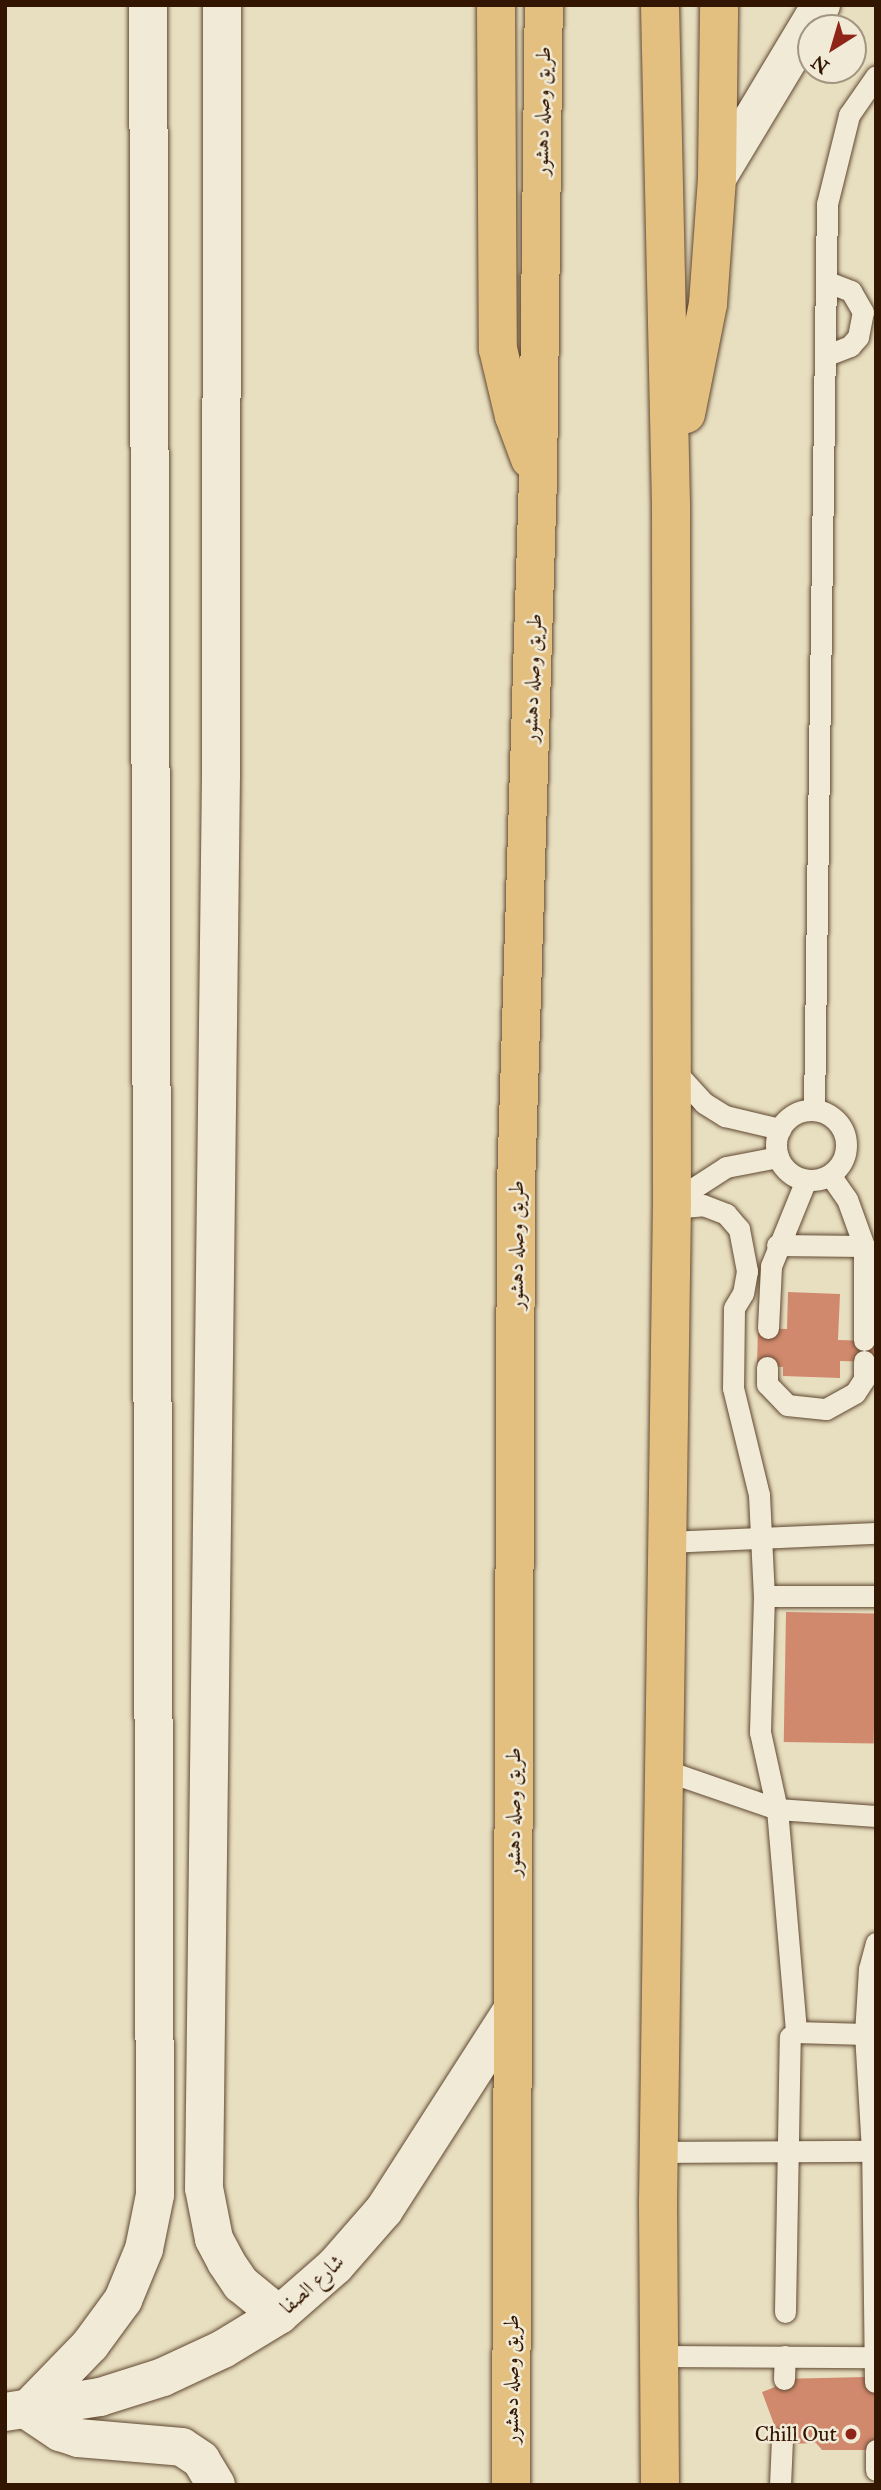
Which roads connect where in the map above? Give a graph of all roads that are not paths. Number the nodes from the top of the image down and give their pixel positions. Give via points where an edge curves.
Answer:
1 (148, 5) edge
2 (222, 5) edge
3 (496, 5) edge
4 (544, 5) edge
5 (660, 5) edge
6 (719, 5) edge
7 (821, 5) edge
8 (876, 76) edge
9 (717, 178) junction
10 (828, 282) junction
11 (827, 355) junction
12 (538, 480) junction
13 (671, 506) junction
14 (672, 1067) junction
15 (814, 1110) junction
16 (779, 1129) junction
17 (778, 1157) junction
18 (830, 1175) junction
19 (806, 1180) junction
20 (672, 1205) junction
21 (777, 1245) junction
22 (864, 1246) junction
23 (768, 1328) dead end
24 (767, 1367) dead end
25 (876, 1533) edge
26 (761, 1538) junction
27 (667, 1542) junction
28 (764, 1596) junction
29 (876, 1596) edge
30 (664, 1770) junction
31 (777, 1809) junction
32 (876, 1816) edge
33 (876, 1943) edge
34 (511, 2012) junction
35 (796, 2032) junction
36 (865, 2034) junction
37 (204, 2117) junction
38 (154, 2118) junction
39 (659, 2151) junction
40 (872, 2151) junction
41 (787, 2152) junction
42 (785, 2312) dead end
43 (279, 2315) junction
44 (661, 2356) junction
45 (785, 2356) junction
46 (875, 2357) edge
47 (784, 2379) dead end
48 (875, 2382) edge
49 (16, 2411) edge
50 (782, 2439) dead end
51 (876, 2450) edge
52 (876, 2470) edge
53 (216, 2485) edge
54 (511, 2485) edge
55 (660, 2485) edge
56 (780, 2485) edge

1 - 38 street
2 - 37 street via 221,775
3 - 12 main road via 498,349 514,416
4 - 12 main road, طريق وصله دهشور
5 - 13 main road
6 - 9 main road
7 - 9 street
8 - 10 lane via 849,116 827,204
9 - 13 main road via 708,304
10 - 11 lane
10 - 11 lane via 851,290 863,312 858,337 850,346
11 - 15 lane
12 - 34 main road, طريق وصله دهشور via 516,1186
13 - 14 main road
14 - 16 lane via 686,1087 725,1116
14 - 20 main road
15 - 16 lane via 800,1111
15 - 18 lane via 836,1121 843,1131 845,1156
16 - 17 lane
17 - 19 lane via 794,1176
17 - 20 lane via 726,1167
18 - 19 lane
18 - 22 lane via 847,1199
19 - 21 lane
20 - 26 lane via 715,1209 739,1229 747,1282 734,1308 733,1388 755,1470
20 - 27 main road
21 - 22 lane
21 - 23 lane via 768,1281
22 - 24 lane via 864,1379 855,1392 826,1409 787,1405 766,1384
25 - 26 lane
26 - 27 lane
26 - 28 lane
27 - 30 main road
28 - 29 lane
28 - 31 lane via 760,1732
30 - 31 lane
30 - 39 main road
31 - 32 lane
31 - 35 lane
33 - 36 lane via 869,1969
34 - 43 street, شارع الصفا via 384,2210 335,2266
34 - 54 main road, طريق وصله دهشور
35 - 36 lane
35 - 41 lane via 788,2044
36 - 40 lane
37 - 38 street
37 - 43 street via 204,2188 214,2239 241,2284
38 - 49 street via 155,2195 135,2275 90,2345
39 - 41 lane
39 - 44 main road
40 - 41 lane
40 - 46 lane
41 - 42 lane
43 - 49 street, شارع الصفا via 223,2349 163,2377 100,2397
44 - 45 lane
44 - 55 main road
45 - 46 lane
45 - 47 lane
46 - 48 lane
49 - 53 street via 78,2438 182,2447 201,2460
50 - 56 lane
51 - 52 lane

